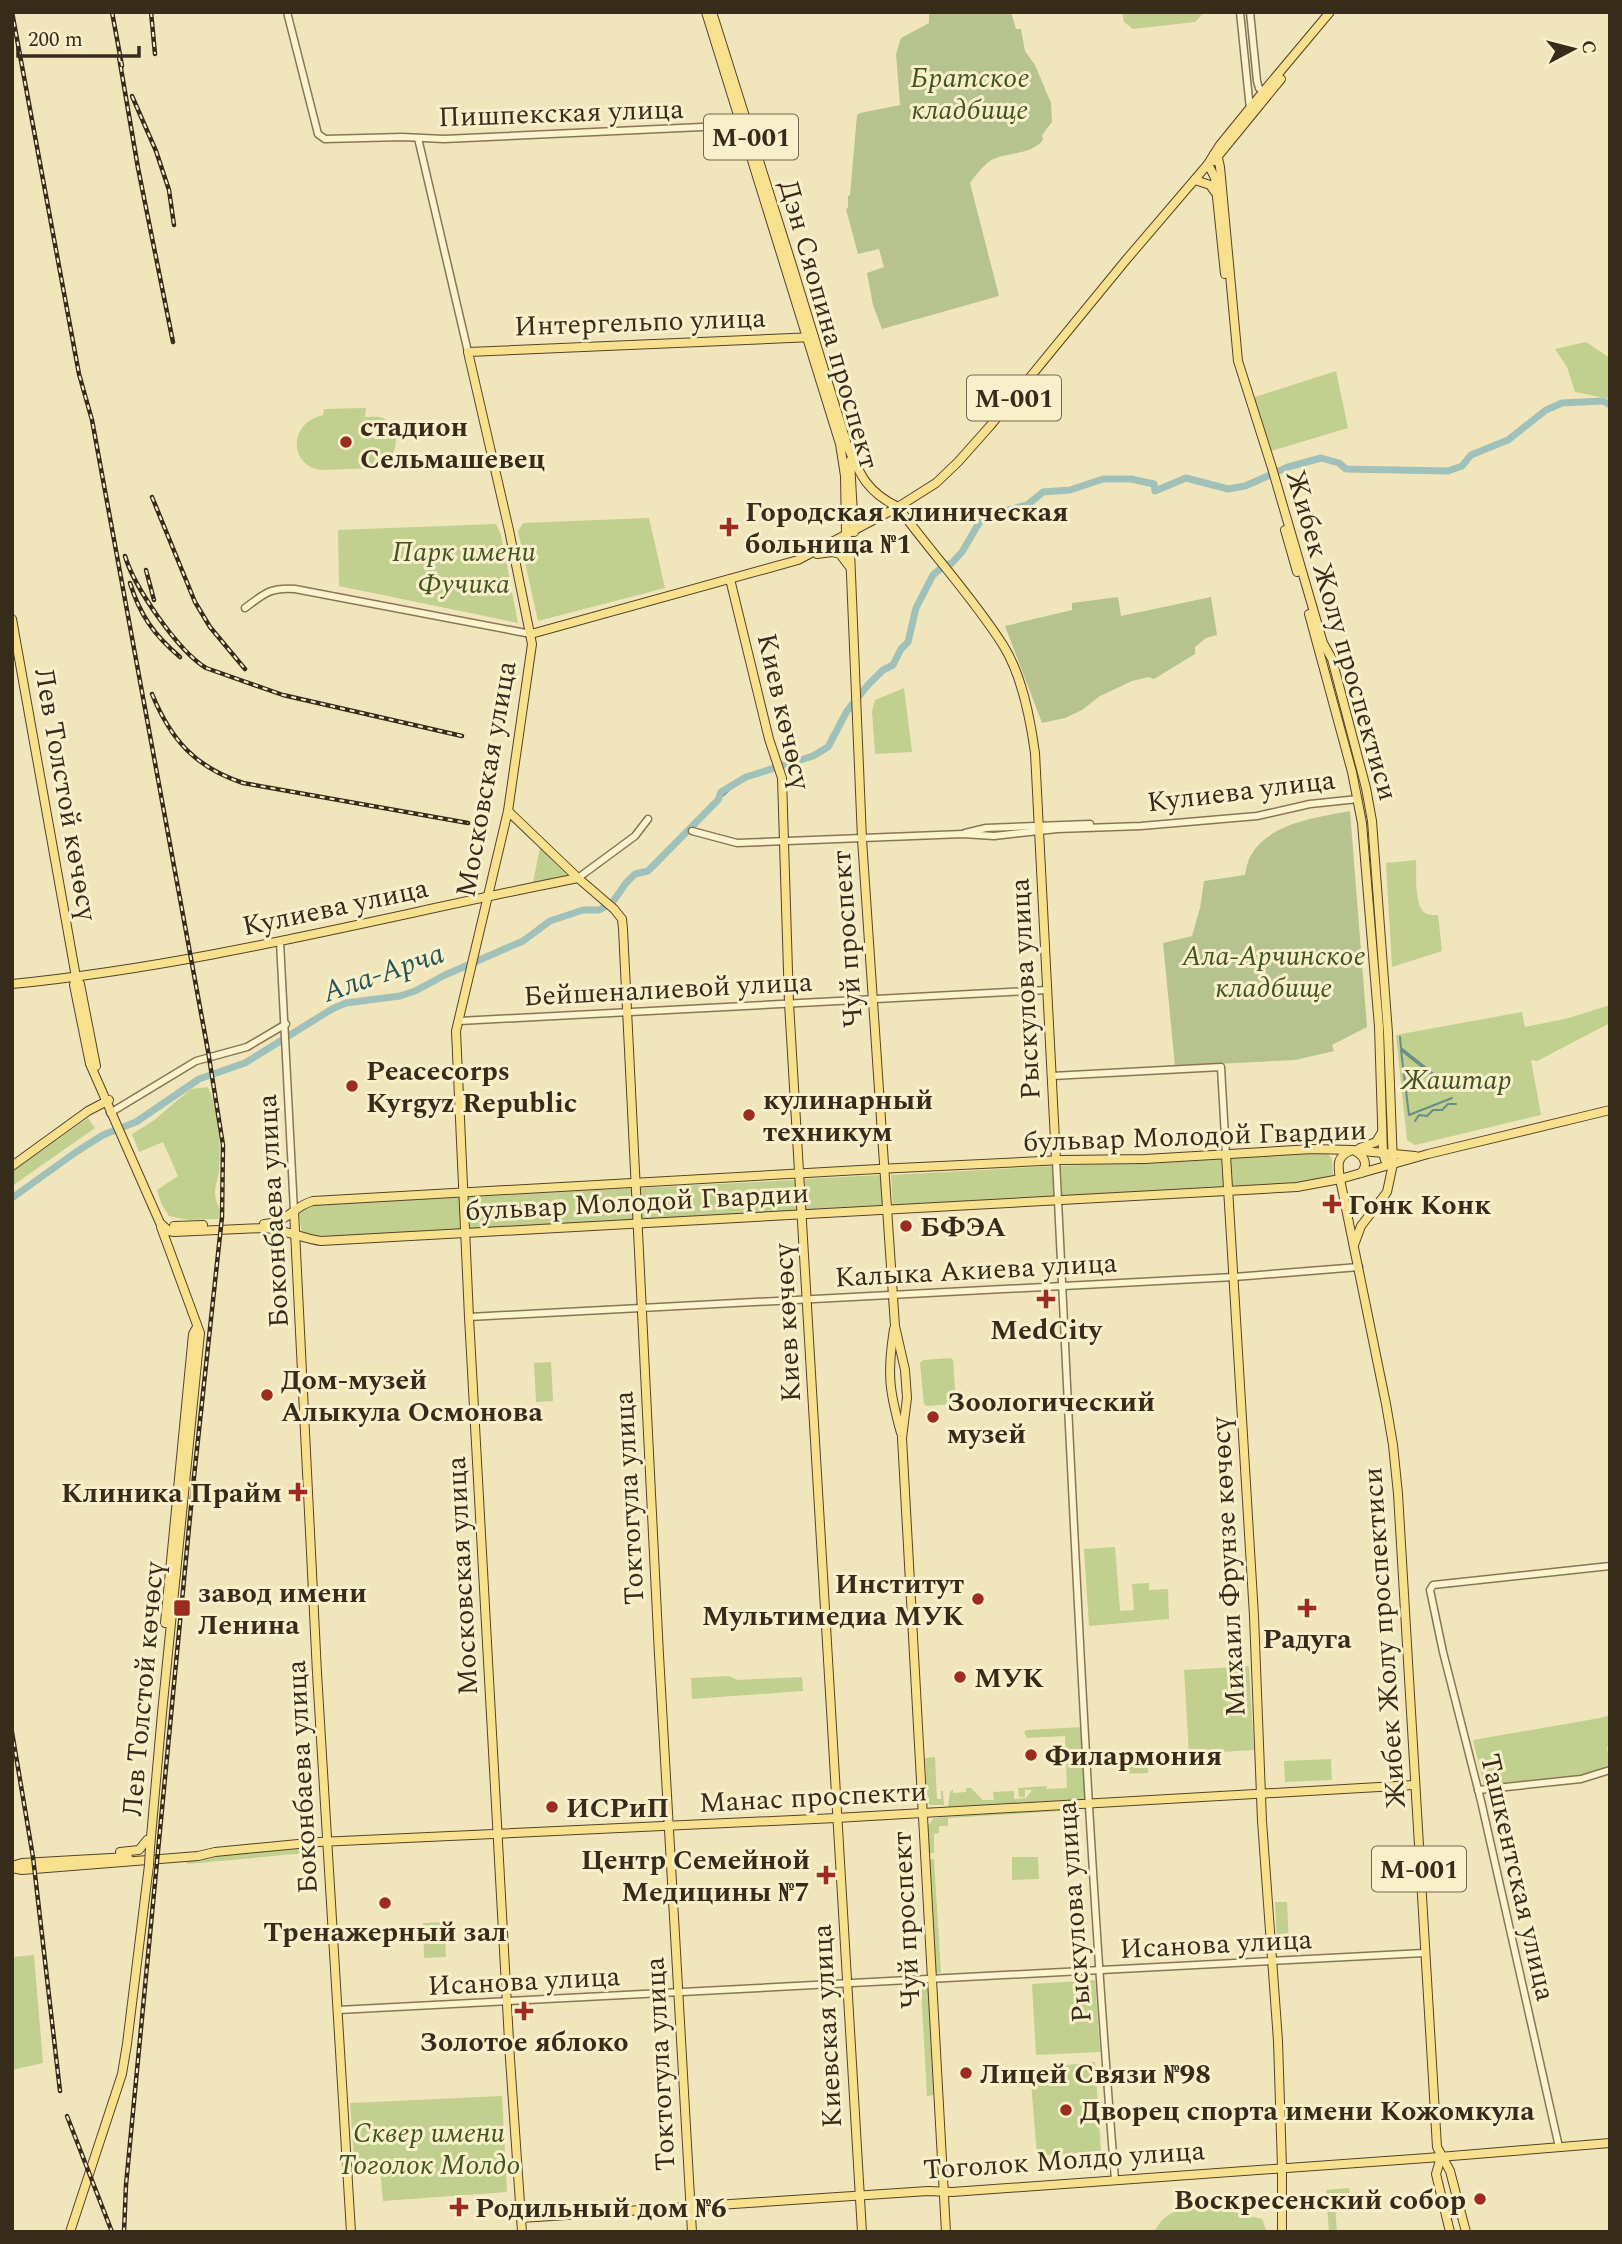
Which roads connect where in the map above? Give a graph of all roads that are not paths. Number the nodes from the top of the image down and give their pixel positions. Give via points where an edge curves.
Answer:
1 (288, 12) edge
2 (706, 12) edge
3 (712, 12) edge
4 (1240, 12) edge
5 (1250, 12) edge
6 (1330, 12) edge
7 (1337, 12) edge
8 (1265, 94) junction
9 (1250, 109) junction
10 (744, 125) junction
11 (418, 138) junction
12 (1216, 156) junction
13 (1208, 164) junction
14 (1195, 180) junction
15 (1217, 196) junction
16 (1227, 263) junction
17 (810, 337) junction
18 (468, 352) junction
19 (847, 445) junction
20 (898, 507) junction
21 (850, 532) junction
22 (810, 555) junction
23 (851, 570) junction
24 (730, 579) junction
25 (245, 608) dead end
26 (12, 618) edge
27 (531, 634) junction
28 (1324, 653) junction
29 (1369, 802) junction
30 (1359, 803) junction
31 (508, 811) junction
32 (648, 819) dead end
33 (1038, 829) junction
34 (692, 831) dead end
35 (862, 839) junction
36 (784, 842) junction
37 (578, 878) junction
38 (487, 897) junction
39 (280, 942) junction
40 (76, 977) junction
41 (12, 984) edge
42 (1047, 990) junction
43 (873, 998) junction
44 (789, 1003) junction
45 (627, 1011) junction
46 (459, 1021) junction
47 (286, 1026) junction
48 (1052, 1076) junction
49 (107, 1101) junction
50 (1610, 1110) edge
51 (112, 1112) junction
52 (1392, 1116) junction
53 (1383, 1130) junction
54 (123, 1138) junction
55 (1353, 1150) junction
56 (1388, 1153) junction
57 (1429, 1154) junction
58 (1226, 1155) junction
59 (1418, 1156) junction
60 (1056, 1160) junction
61 (1391, 1165) junction
62 (12, 1166) edge
63 (885, 1169) junction
64 (1361, 1173) junction
65 (800, 1174) junction
66 (1340, 1179) junction
67 (635, 1183) junction
68 (1229, 1192) junction
69 (463, 1193) junction
70 (1058, 1200) junction
71 (156, 1207) junction
72 (887, 1210) junction
73 (294, 1211) junction
74 (802, 1215) junction
75 (637, 1222) junction
76 (160, 1223) junction
77 (172, 1230) junction
78 (466, 1233) junction
79 (296, 1235) junction
80 (167, 1244) junction
81 (1354, 1245) junction
82 (1359, 1267) junction
83 (1234, 1277) junction
84 (1063, 1286) junction
85 (893, 1294) junction
86 (807, 1299) junction
87 (642, 1309) junction
88 (469, 1317) junction
89 (895, 1326) junction
90 (902, 1438) junction
91 (1610, 1566) edge
92 (1610, 1770) edge
93 (1415, 1785) junction
94 (1478, 1790) junction
95 (1261, 1794) junction
96 (1089, 1804) junction
97 (922, 1812) junction
98 (836, 1818) junction
99 (670, 1826) junction
100 (498, 1835) junction
101 (327, 1842) junction
102 (148, 1846) junction
103 (41, 1865) junction
104 (12, 1867) edge
105 (146, 1868) junction
106 (1424, 1953) junction
107 (1272, 1962) junction
108 (1099, 1970) junction
109 (932, 1979) junction
110 (846, 1984) junction
111 (677, 1992) junction
112 (507, 2002) junction
113 (338, 2010) junction
114 (1610, 2143) edge
115 (1559, 2147) junction
116 (1441, 2157) junction
117 (1282, 2167) junction
118 (1115, 2180) junction
119 (943, 2191) junction
120 (859, 2196) junction
121 (690, 2206) junction
122 (521, 2218) junction
123 (70, 2232) edge
124 (351, 2232) edge
125 (522, 2232) edge
126 (692, 2232) edge
127 (862, 2232) edge
128 (946, 2232) edge
129 (1282, 2232) edge
130 (1450, 2232) edge
131 (1466, 2232) edge

1 - 11 street, Пишпекская улица via 318,134 325,139
2 - 10 main road, Дэн Сяопина проспект / M-001
3 - 10 main road, Дэн Сяопина проспект / M-001
4 - 9 street
5 - 8 street via 1257,81
6 - 8 main road
7 - 8 main road
8 - 9 main road
8 - 12 main road
9 - 12 main road
10 - 11 street, Пишпекская улица
10 - 17 main road, Дэн Сяопина проспект / M-001
11 - 18 street
12 - 13 main road
12 - 16 main road, Жибек Жолу проспектиси
13 - 14 main road, М-001
13 - 15 main road, Жибек Жолу проспектиси
14 - 15 main road via 1210,185
14 - 20 main road, М-001 via 965,455 936,483
15 - 16 main road, Жибек Жолу проспектиси
16 - 28 main road, Жибек Жолу проспектиси via 1233,362
17 - 18 main road, Интергельпо улица
17 - 19 main road, Дэн Сяопина проспект / M-001
17 - 21 main road, Дэн Сяопина проспект / M-001 via 842,452
18 - 27 main road, Московская улица
19 - 20 main road, Рыскулова улица via 869,488
19 - 21 main road, Дэн Сяопина проспект / M-001 via 852,473
20 - 21 main road, М-001
20 - 33 main road, Рыскулова улица via 1004,646 1031,725
21 - 22 main road
21 - 23 main road, Чуй проспект
22 - 23 main road via 840,554
22 - 24 main road
23 - 35 main road, Чуй проспект
24 - 27 main road
24 - 36 main road, Киев көчөсү via 782,778
25 - 27 street via 268,590 283,588
26 - 40 main road, Лев Толстой көчөсү
27 - 31 main road, Московская улица
28 - 29 main road, Жибек Жолу проспектиси via 1332,659
28 - 30 main road, Жибек Жолу проспектиси
29 - 30 main road, Кулиева улица
29 - 52 main road, Жибек Жолу проспектиси
30 - 33 street, Кулиева улица via 1310,804 1257,816
30 - 53 main road, Жибек Жолу проспектиси via 1376,976
31 - 37 main road, Токтогула улица
31 - 38 main road, Московская улица
32 - 37 street via 635,836
33 - 35 street, Кулиева улица via 986,828 963,834
33 - 42 main road, Рыскулова улица
34 - 36 street, Кулиева улица via 737,843
35 - 36 street, Кулиева улица
35 - 43 main road, Чуй проспект
36 - 44 main road, Киев көчөсү
37 - 38 main road, Кулиева улица
37 - 45 main road, Токтогула улица via 622,919
38 - 39 main road, Кулиева улица
38 - 46 main road, Московская улица
39 - 40 main road, Кулиева улица
39 - 47 street, Боконбаева улица
40 - 41 main road, Кулиева улица
40 - 49 main road, Лев Толстой көчөсү via 87,1053
42 - 43 street, Бейшеналиевой улица
42 - 48 main road, Рыскулова улица
43 - 44 street, Бейшеналиевой улица
43 - 63 main road, Чуй проспект
44 - 45 street, Бейшеналиевой улица
44 - 65 main road, Киев көчөсү
45 - 46 street, Бейшеналиевой улица
45 - 67 main road, Токтогула улица
46 - 69 main road, Московская улица
47 - 51 street via 247,1047 196,1061
47 - 73 street, Боконбаева улица
48 - 58 street, Михаил Фрунзе көчөсү via 1222,1067
48 - 60 main road, Рыскулова улица
49 - 51 main road, Лев Толстой көчөсү
49 - 62 main road
50 - 57 main road
51 - 54 main road, Лев Толстой көчөсү
52 - 56 main road, Жибек Жолу проспектиси
52 - 57 main road via 1400,1147
53 - 55 main road via 1376,1142
53 - 56 main road, Жибек Жолу проспектиси
54 - 71 main road, Лев Толстой көчөсү
54 - 76 main road, Лев Толстой көчөсү
55 - 56 main road, бульвар Молодой Гвардии
55 - 58 main road, бульвар Молодой Гвардии
55 - 64 main road via 1365,1160
55 - 66 main road via 1339,1160
56 - 59 main road, бульвар Молодой Гвардии
56 - 61 main road, Жибек Жолу проспектиси
57 - 59 main road
58 - 60 main road, бульвар Молодой Гвардии
58 - 68 main road, Михаил Фрунзе көчөсү
59 - 61 main road, бульвар Молодой Гвардии
60 - 63 main road, бульвар Молодой Гвардии
60 - 70 street, Рыскулова улица
61 - 64 main road, бульвар Молодой Гвардии
61 - 81 main road, Жибек Жолу проспектиси via 1387,1192 1361,1226
63 - 65 main road, бульвар Молодой Гвардии
63 - 72 main road, Чуй проспект
64 - 66 main road, бульвар Молодой Гвардии
65 - 67 main road, бульвар Молодой Гвардии
65 - 74 main road, Киев көчөсү
66 - 68 main road, бульвар Молодой Гвардии
66 - 81 main road, Жибек Жолу проспектиси / М-001
67 - 69 main road, бульвар Молодой Гвардии
67 - 75 main road, Токтогула улица
68 - 70 main road, бульвар Молодой Гвардии
68 - 83 main road, Михаил Фрунзе көчөсү
69 - 73 main road, бульвар Молодой Гвардии via 313,1201
69 - 78 main road, Московская улица
70 - 72 main road, бульвар Молодой Гвардии
70 - 84 street, Рыскулова улица
71 - 76 main road, Лев Толстой көчөсү
71 - 77 main road
72 - 74 main road, бульвар Молодой Гвардии
72 - 85 main road, Чуй проспект
73 - 77 main road, бульвар Молодой Гвардии via 280,1222
73 - 79 main road, Боконбаева улица
74 - 75 main road, бульвар Молодой Гвардии
74 - 86 main road, Киев көчөсү
75 - 78 main road, бульвар Молодой Гвардии
75 - 87 main road, Токтогула улица
76 - 77 main road
76 - 80 main road, Лев Толстой көчөсү
77 - 79 main road, бульвар Молодой Гвардии via 263,1228
77 - 80 main road
78 - 79 main road, бульвар Молодой Гвардии via 321,1241
78 - 88 main road, Московская улица
79 - 101 main road, Боконбаева улица
80 - 102 main road, Лев Толстой көчөсү via 200,1341
81 - 82 main road, Жибек Жолу проспектиси / М-001
82 - 83 street, Калыка Акиева улица
82 - 93 main road, Жибек Жолу проспектиси / М-001 via 1393,1445
83 - 84 street, Калыка Акиева улица
83 - 95 main road, Михаил Фрунзе көчөсү
84 - 85 street, Калыка Акиева улица
84 - 96 street, Рыскулова улица
85 - 86 street, Калыка Акиева улица
85 - 89 main road, Чуй проспект
86 - 87 street, Калыка Акиева улица
86 - 98 main road, Киев көчөсү
87 - 88 street, Калыка Акиева улица
87 - 99 main road, Токтогула улица
88 - 100 main road, Московская улица
89 - 90 main road, Чуй проспект via 907,1391
89 - 90 main road, Чуй проспект via 888,1371
90 - 97 main road, Чуй проспект
91 - 94 street, Ташкентская улица via 1433,1585 1430,1590
92 - 94 street via 1581,1779
93 - 95 main road, Манас проспекти
93 - 106 main road, Жибек Жолу проспектиси / М-001
94 - 115 street, Ташкентская улица
95 - 96 main road, Манас проспекти
95 - 107 main road, Михаил Фрунзе көчөсү
96 - 97 main road, Манас проспекти
96 - 108 street, Рыскулова улица
97 - 98 main road, Манас проспекти
97 - 109 main road, Чуй проспект
98 - 99 main road, Манас проспекти
98 - 110 main road, Киевская улица
99 - 100 main road, Манас проспекти
99 - 111 main road, Токтогула улица
100 - 101 main road, Манас проспекти
100 - 112 main road, Московская улица
101 - 103 main road, Манас проспекти
101 - 113 main road, Боконбаева улица
102 - 103 main road
102 - 105 main road, Лев Толстой көчөсү, bridge
103 - 104 main road
103 - 105 main road via 68,1871
105 - 123 main road, Лев Толстой көчөсү via 127,2044 118,2087
106 - 107 street, Исанова улица
106 - 116 main road, Жибек Жолу проспектиси / М-001
107 - 108 street, Исанова улица
107 - 117 main road, Михаил Фрунзе көчөсү
108 - 109 street, Исанова улица
108 - 118 street, Рыскулова улица
109 - 110 street, Исанова улица
109 - 119 main road, Чуй проспект
110 - 111 street, Исанова улица
110 - 120 main road, Киевская улица
111 - 112 street, Исанова улица
111 - 121 main road, Токтогула улица
112 - 113 street, Исанова улица
112 - 122 main road, Московская улица
113 - 124 main road, Боконбаева улица
114 - 115 main road, Тоголок Молдо улица
115 - 116 main road, Тоголок Молдо улица
116 - 117 main road, Тоголок Молдо улица
116 - 130 main road, Жибек Жолу проспектиси / М-001 via 1436,2174
116 - 131 main road, Жибек Жолу проспектиси / М-001 via 1450,2171
117 - 118 main road, Тоголок Молдо улица
117 - 129 main road, Михаил Фрунзе көчөсү
118 - 119 main road, Тоголок Молдо улица
119 - 120 main road, Тоголок Молдо улица
119 - 128 main road, Чуй проспект
120 - 121 main road, Тоголок Молдо улица
120 - 127 main road, Киевская улица
121 - 122 main road, Тоголок Молдо улица
121 - 126 main road, Токтогула улица
122 - 125 main road, Московская улица

